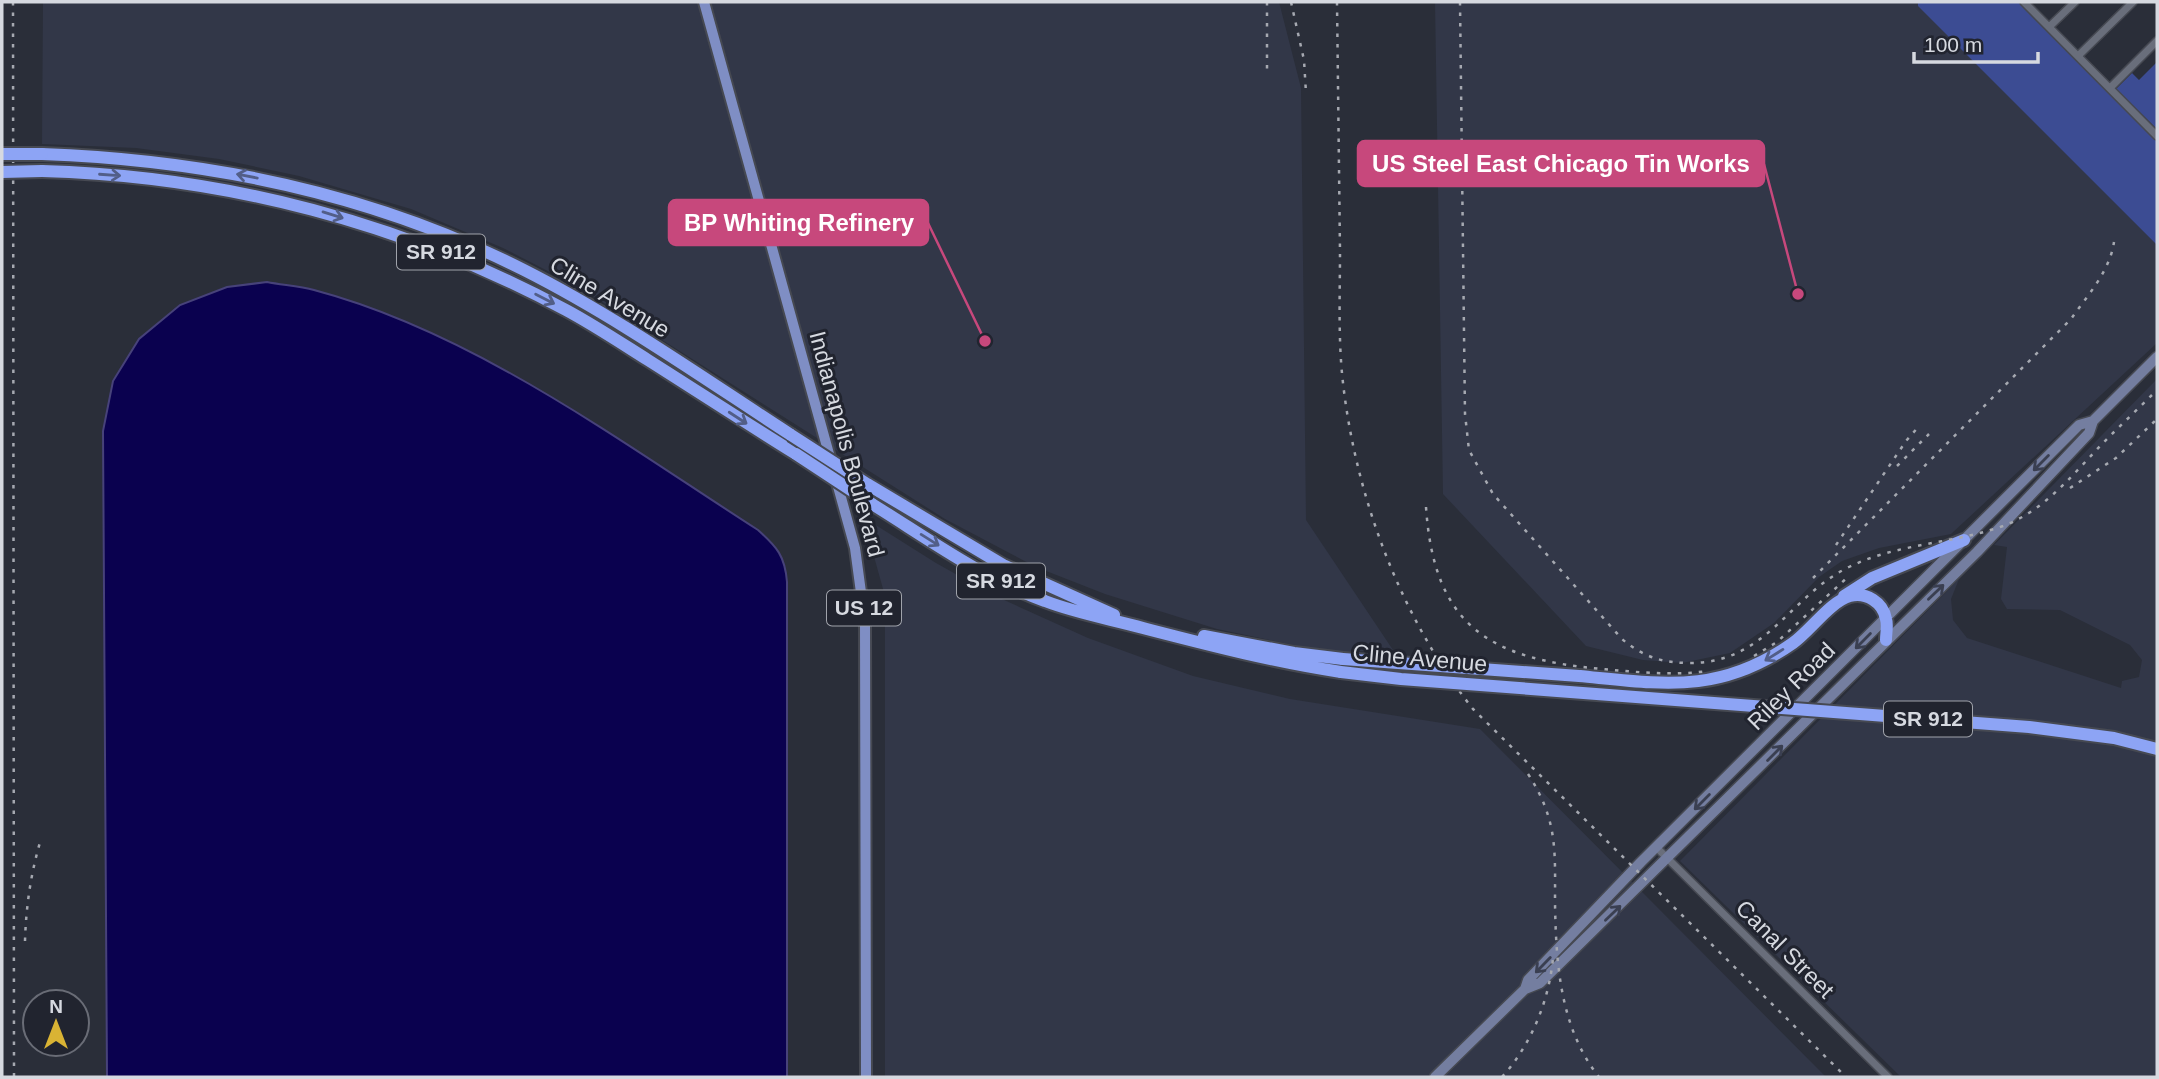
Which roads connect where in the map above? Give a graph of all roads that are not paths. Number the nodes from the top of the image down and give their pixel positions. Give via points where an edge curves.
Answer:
1 (704, 2) edge
2 (2024, 2) edge
3 (2074, 2) edge
4 (2133, 2) edge
5 (2049, 27) junction
6 (2157, 41) edge
7 (2078, 56) junction
8 (2110, 88) junction
9 (2157, 136) edge
10 (2, 154) edge
11 (2, 172) edge
12 (2157, 357) edge
13 (2093, 421) junction
14 (1964, 540) junction
15 (1839, 600) junction
16 (1101, 610) junction
17 (1886, 618) junction
18 (1143, 628) junction
19 (1886, 640) junction
20 (1342, 665) junction
21 (2157, 749) edge
22 (1656, 847) junction
23 (1667, 859) junction
24 (1525, 989) junction
25 (866, 1077) edge
26 (1435, 1077) edge
27 (1888, 1077) edge

1 - 25 main road, Indianapolis Boulevard / US 12 via 862,586
2 - 5 street
3 - 5 street
4 - 7 street
5 - 7 street
6 - 8 street
7 - 8 street
8 - 9 street
16 -> 10 highway, Cline Avenue / SR 912, bridge via 1003,565 559,289 428,228 344,199 245,175 150,161
11 -> 18 highway, Cline Avenue / SR 912, bridge via 142,177 233,191 331,214 495,274 569,311 980,570 1043,601
12 - 13 main road, Riley Road
13 -> 14 main road, Riley Road via 2080,425
19 -> 13 main road, Riley Road via 1977,552 2089,433
14 - 15 highway via 1872,578
14 - 17 main road, Riley Road
15 - 17 highway via 1871,598
15 -> 20 highway, bridge via 1780,652 1749,669 1700,682 1666,684
16 - 18 highway, Cline Avenue / SR 912
16 - 20 highway
17 - 19 highway
17 -> 22 main road, Riley Road
18 - 20 highway, Cline Avenue / SR 912 via 1259,657
23 -> 19 main road, Riley Road
20 - 21 highway, Cline Avenue / SR 912, bridge via 1697,701 2077,732
22 - 23 street, Canal Street
22 -> 24 main road, Riley Road via 1528,980
24 -> 23 main road, Riley Road via 1543,980
23 - 27 street, Canal Street
24 - 26 main road, Riley Road

